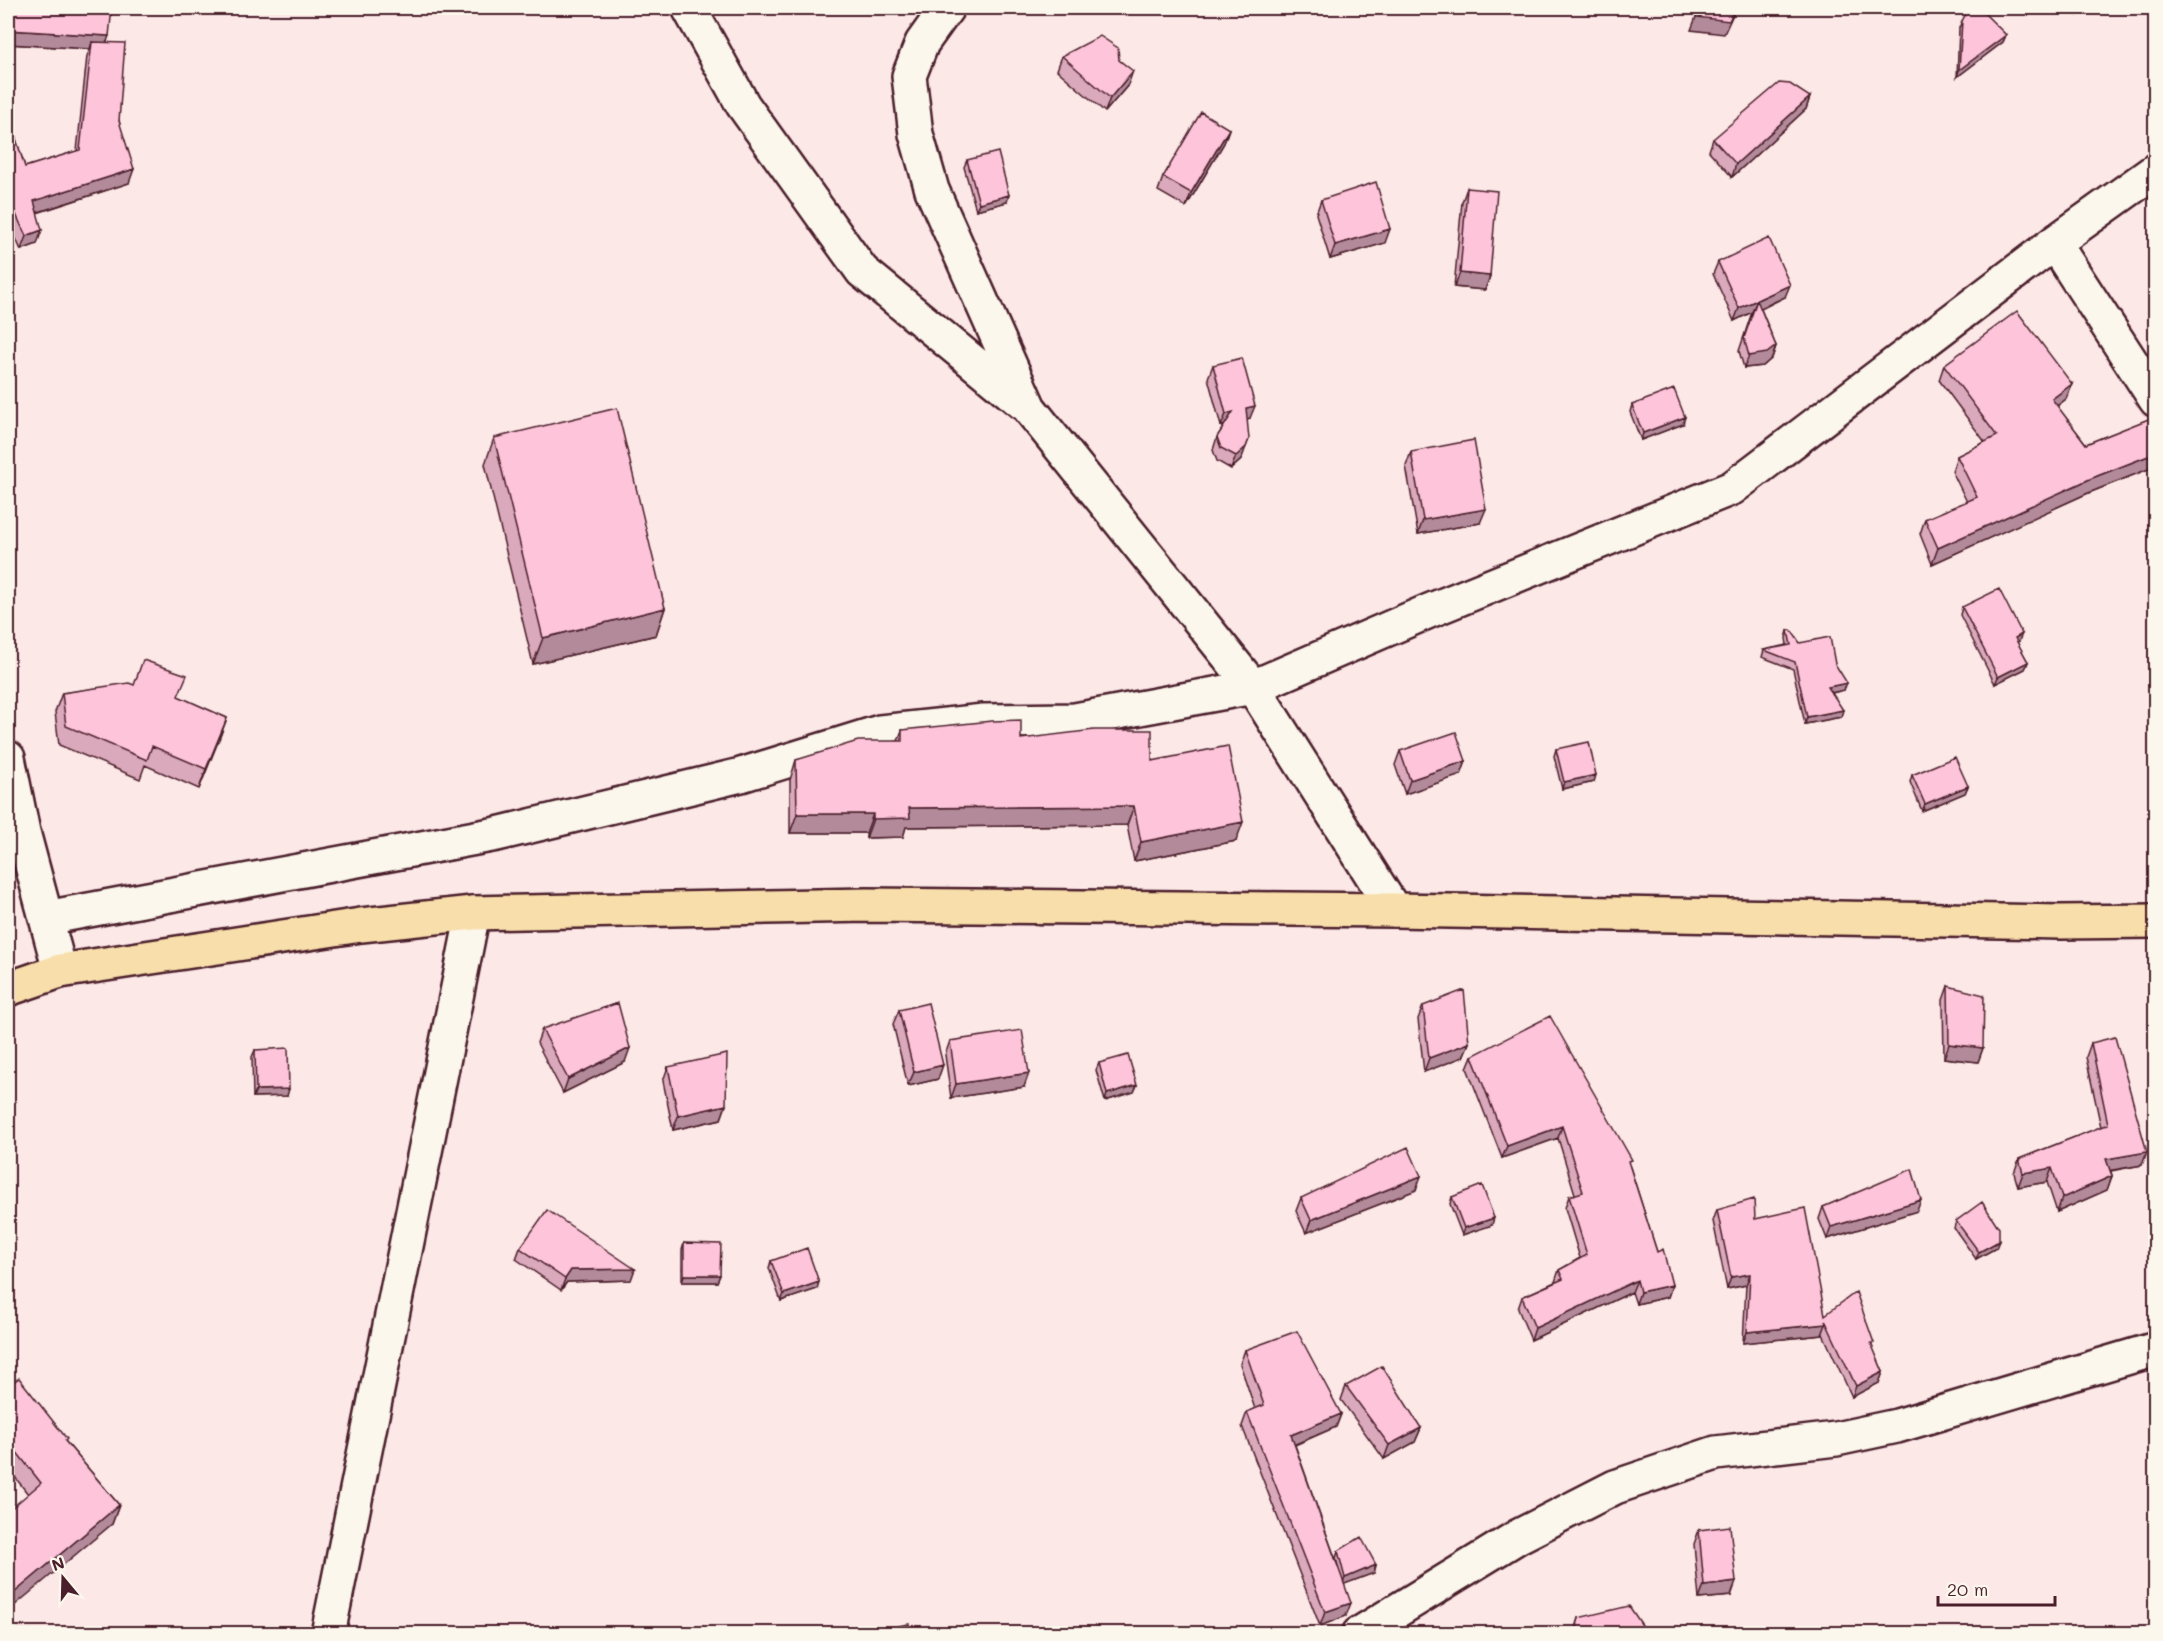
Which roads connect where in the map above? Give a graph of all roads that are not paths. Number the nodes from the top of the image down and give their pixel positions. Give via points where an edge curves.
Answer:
1 (689, 8) edge
2 (947, 8) edge
3 (2156, 171) edge
4 (2054, 243) junction
5 (2156, 400) edge
6 (1029, 408) junction
7 (1253, 687) junction
8 (8, 758) edge
9 (1394, 910) junction
10 (472, 913) junction
11 (46, 918) junction
12 (2156, 921) edge
13 (60, 971) junction
14 (8, 989) edge
15 (2156, 1349) edge
16 (328, 1634) edge
17 (1359, 1634) edge

1 - 6 street via 743,105 861,271
2 - 6 street via 922,42 909,76 916,134 932,190
3 - 4 street
4 - 5 street
4 - 7 street via 1732,488
6 - 7 street
7 - 9 street
7 - 11 street via 1075,720 984,721 880,732 741,775 497,834
8 - 11 street via 22,832
9 - 10 main road via 867,904
9 - 12 main road
10 - 13 main road via 361,925
10 - 16 street
11 - 13 street
13 - 14 main road
15 - 17 street via 1898,1426 1836,1439 1716,1453 1615,1487 1519,1536

